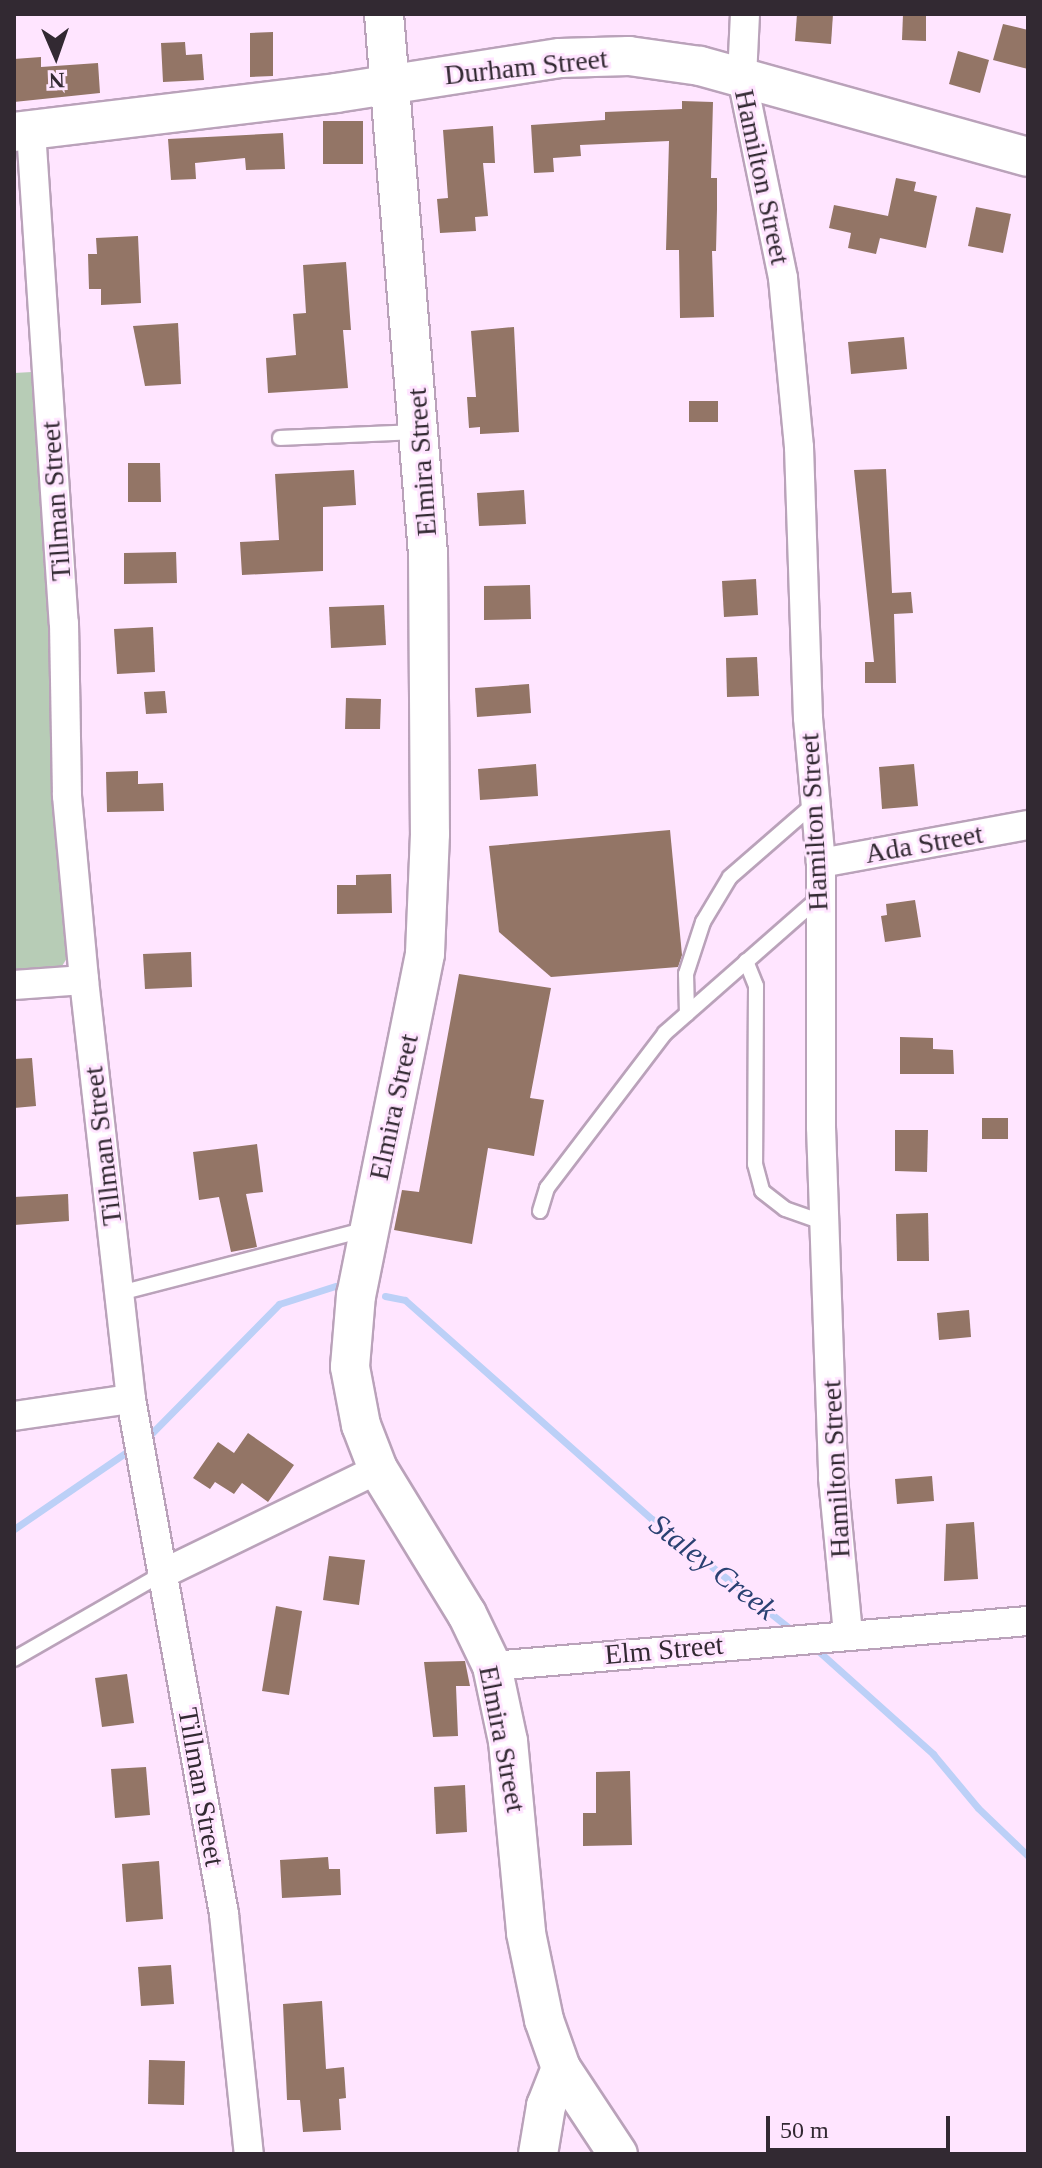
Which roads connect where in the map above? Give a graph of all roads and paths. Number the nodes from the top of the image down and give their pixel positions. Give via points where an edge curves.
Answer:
1 (384, 14) edge
2 (745, 14) edge
3 (742, 78) junction
4 (391, 85) junction
5 (22, 131) edge
6 (1028, 157) edge
7 (420, 432) junction
8 (280, 438) dead end
9 (815, 803) junction
10 (1028, 825) edge
11 (821, 863) junction
12 (820, 896) junction
13 (746, 961) junction
14 (84, 980) junction
15 (14, 985) edge
16 (687, 1014) junction
17 (540, 1211) dead end
18 (825, 1223) junction
19 (369, 1229) junction
20 (120, 1293) junction
21 (131, 1399) junction
22 (14, 1416) edge
23 (378, 1469) junction
24 (162, 1574) junction
25 (1028, 1621) edge
26 (848, 1634) junction
27 (14, 1659) edge
28 (492, 1666) junction
29 (561, 2068) junction
30 (249, 2154) edge
31 (538, 2154) edge
32 (618, 2154) edge

1 - 4 street, Elmira Street
2 - 3 street, Hamilton Street
3 - 4 street, Durham Street via 629,56 560,58
3 - 6 street, Durham Street
3 - 9 street, Hamilton Street via 785,293 799,447
4 - 5 street, Durham Street
4 - 7 street, Elmira Street
5 - 14 street, Tillman Street via 64,623 67,796
7 - 8 lane
7 - 19 street, Elmira Street via 428,554 425,954
9 - 11 street, Hamilton Street
9 - 16 lane via 730,877 703,922 686,974
10 - 11 street, Ada Street
11 - 12 street, Hamilton Street
12 - 13 lane
12 - 18 street, Hamilton Street
13 - 16 lane
13 - 18 lane via 756,986 755,1164 762,1191 785,1209
14 - 15 street
14 - 20 street, Tillman Street
16 - 17 lane via 665,1033 597,1119 547,1188
18 - 26 street, Hamilton Street via 833,1478
19 - 20 lane
19 - 23 street, Elmira Street via 350,1367 361,1425
20 - 21 street, Tillman Street
21 - 22 street
21 - 24 street, Tillman Street
23 - 24 street
23 - 28 street, Elmira Street via 467,1614
24 - 27 lane
24 - 30 street, Tillman Street via 224,1914
25 - 26 street, Elm Street
26 - 28 street, Elm Street
28 - 29 street, Elmira Street via 512,1771 530,1962
29 - 31 street via 546,2106
29 - 32 street, Elmira Street

